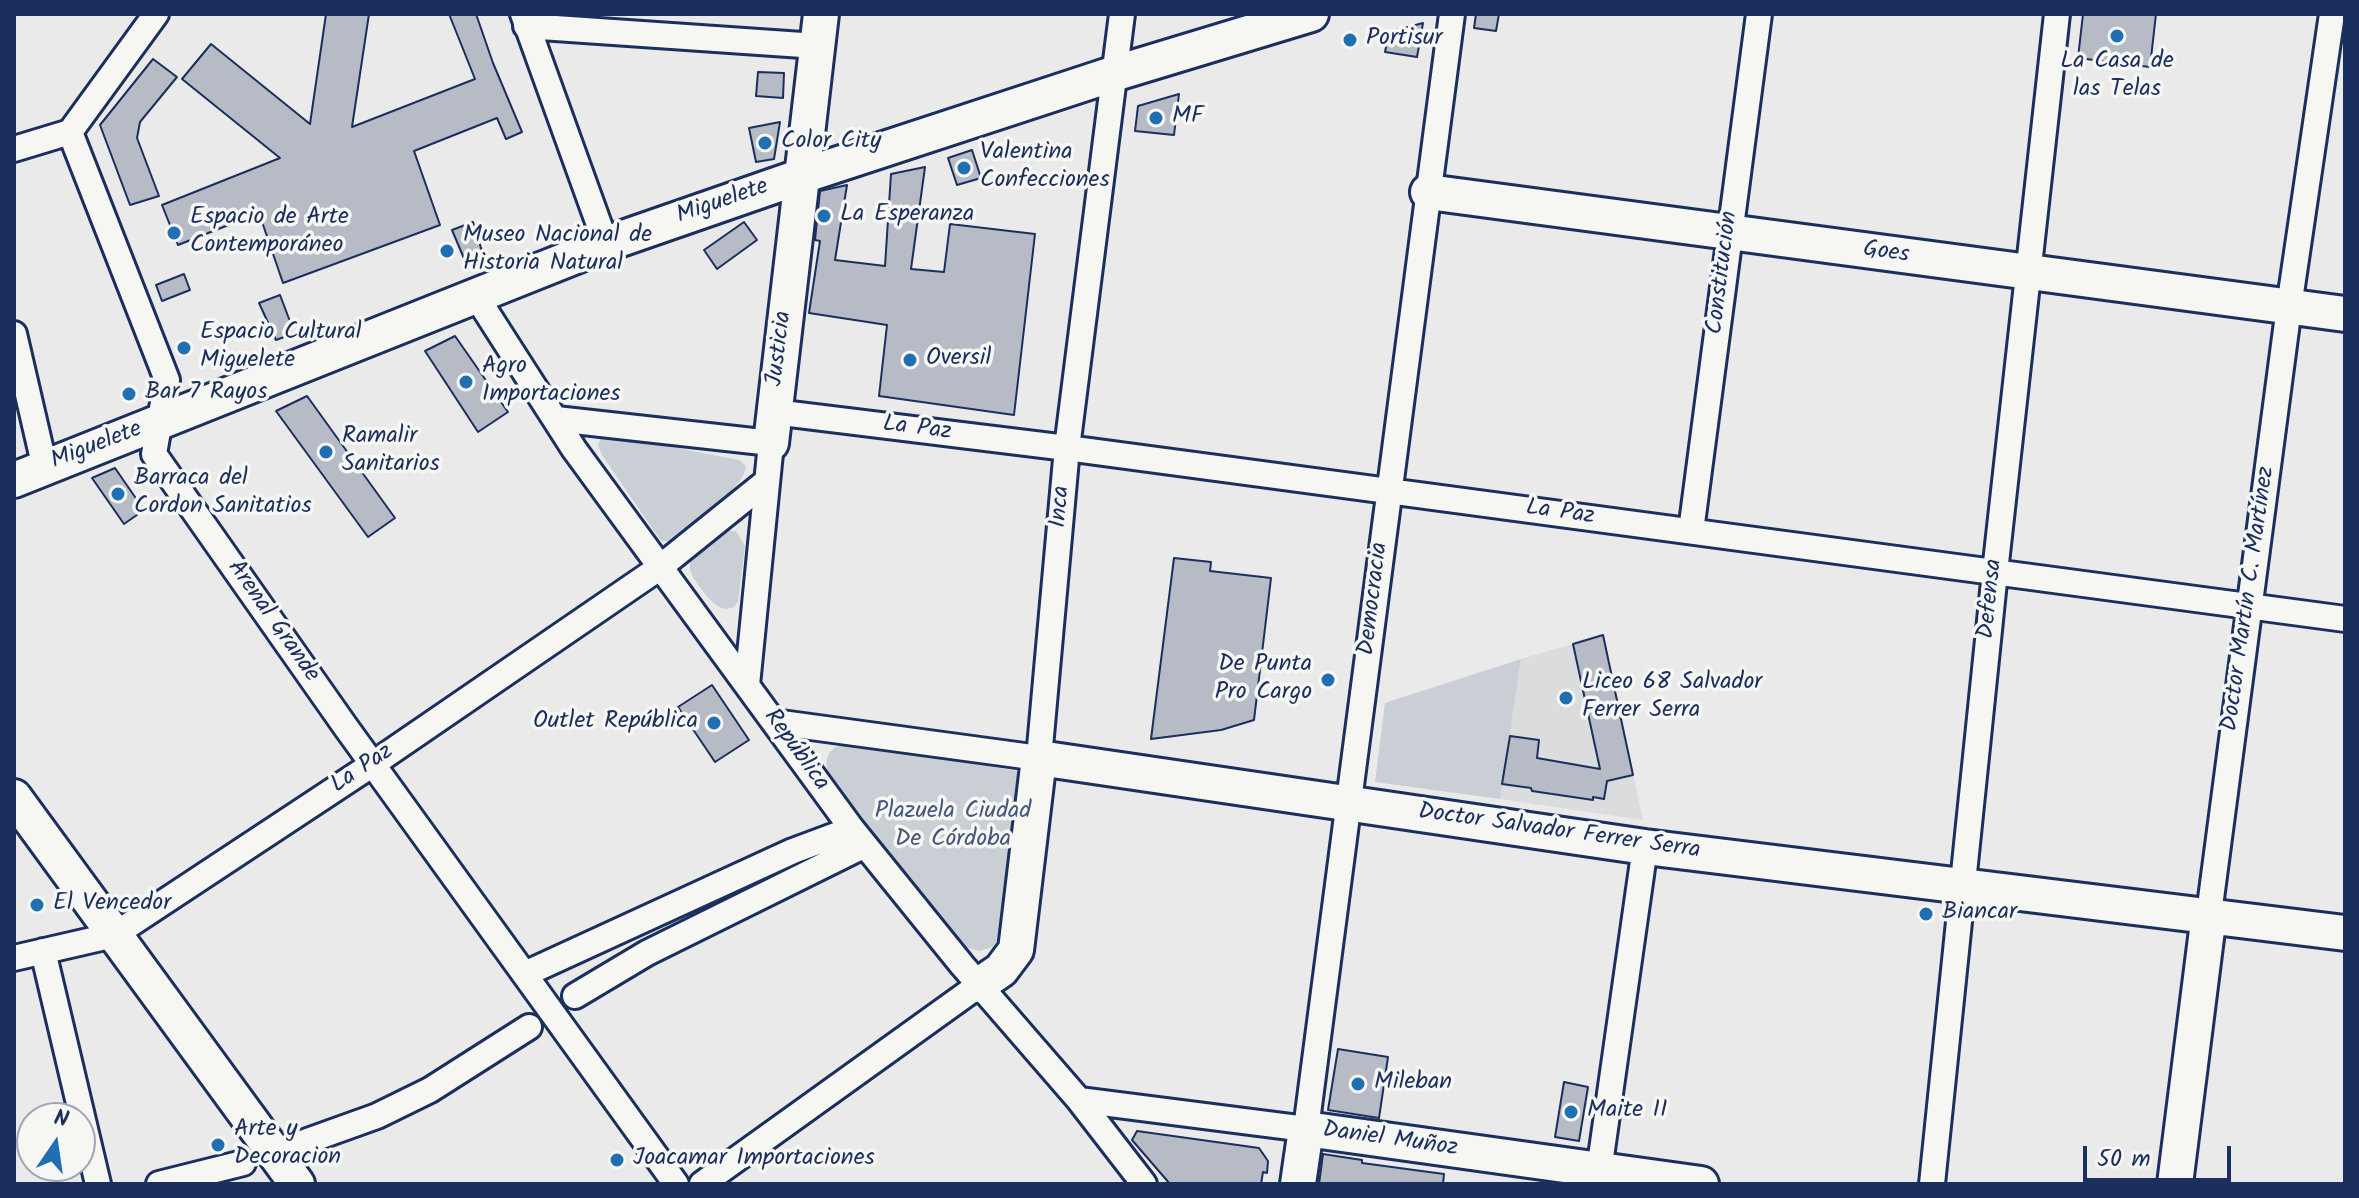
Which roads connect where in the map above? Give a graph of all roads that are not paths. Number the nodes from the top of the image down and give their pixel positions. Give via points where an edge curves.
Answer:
1 (156, 14) edge
2 (1122, 14) edge
3 (1311, 14) edge
4 (1452, 14) edge
5 (1759, 14) edge
6 (2057, 14) edge
7 (2332, 14) edge
8 (524, 20) edge
9 (819, 30) edge
10 (1113, 74) junction
11 (70, 132) junction
12 (14, 149) edge
13 (802, 176) junction
14 (1428, 192) junction
15 (1729, 233) junction
16 (606, 244) junction
17 (2027, 272) junction
18 (476, 296) junction
19 (2289, 307) junction
20 (2345, 314) edge
21 (14, 334) edge
22 (556, 419) junction
23 (159, 423) junction
24 (772, 427) junction
25 (1067, 448) junction
26 (29, 474) edge
27 (767, 481) junction
28 (1389, 492) junction
29 (1691, 531) junction
30 (659, 568) junction
31 (1995, 572) junction
32 (2248, 606) junction
33 (2345, 619) edge
34 (747, 685) junction
35 (774, 722) junction
36 (1039, 758) junction
37 (373, 764) junction
38 (14, 797) edge
39 (1348, 802) junction
40 (859, 837) junction
41 (1645, 847) junction
42 (1963, 886) junction
43 (2209, 914) junction
44 (2345, 933) edge
45 (114, 935) junction
46 (43, 951) junction
47 (14, 958) edge
48 (525, 974) junction
49 (979, 985) junction
50 (575, 996) dead end
51 (529, 1027) dead end
52 (1079, 1100) junction
53 (1306, 1129) junction
54 (299, 1144) dead end
55 (243, 1163) dead end
56 (1599, 1171) junction
57 (98, 1184) edge
58 (159, 1184) edge
59 (297, 1184) edge
60 (676, 1184) edge
61 (702, 1184) edge
62 (1144, 1184) edge
63 (1298, 1184) edge
64 (1701, 1184) edge
65 (1932, 1184) edge
66 (2175, 1184) edge

1 - 11 street
2 - 10 street, Inca
3 - 10 street, Miguelete
4 - 14 street, Democracia
5 - 15 street, Constitución
6 - 17 street, Defensa
7 - 19 street, Doctor Martín C. Martínez
8 - 9 street
8 - 16 street
9 - 13 street, Justicia
10 - 13 street, Miguelete
10 - 25 street, Inca
11 - 12 street
11 - 23 street, Arenal Grande via 167,380
13 - 16 street, Miguelete
13 - 24 street, Justicia
14 - 15 street, Goes
14 - 28 street, Democracia
15 - 17 street, Goes
15 - 29 street, Constitución
16 - 18 street, Miguelete
17 - 19 street, Goes
17 - 31 street, Defensa
18 - 22 street, República
18 - 23 street, Miguelete
19 - 20 street, Goes
19 - 32 street, Doctor Martín C. Martínez
21 - 26 street
22 - 24 street, La Paz
22 - 30 street, República
23 - 26 street, Miguelete
23 - 37 street, Arenal Grande via 154,454
24 - 25 street, La Paz
24 - 27 street, Justicia
25 - 28 street, La Paz
25 - 36 street, Inca
27 - 30 street, La Paz
27 - 34 street, Justicia
28 - 29 street, La Paz
28 - 39 street, Democracia
29 - 31 street, La Paz
30 - 34 street, República
30 - 37 street, La Paz
31 - 32 street, La Paz
31 - 42 street, Defensa
32 - 33 street, La Paz
32 - 43 street, Doctor Martín C. Martínez
34 - 35 street, República
35 - 36 street, Doctor Salvador Ferrer Serra
35 - 40 street, República
36 - 39 street, Doctor Salvador Ferrer Serra
36 - 49 street, Inca via 1016,950 1001,970
37 - 45 street, La Paz
37 - 48 street, Arenal Grande
38 - 45 street
39 - 41 street, Doctor Salvador Ferrer Serra
39 - 53 street, Democracia
40 - 48 street via 753,869
40 - 49 street, República
40 - 50 street
41 - 42 street, Doctor Salvador Ferrer Serra
41 - 56 street
42 - 43 street, Doctor Salvador Ferrer Serra
42 - 65 street, Defensa
43 - 44 street, Doctor Salvador Ferrer Serra
43 - 66 street, Doctor Martín C. Martínez
45 - 46 street, La Paz
45 - 59 street
46 - 47 street, La Paz
46 - 57 street
48 - 60 street, Arenal Grande
49 - 52 street, República
49 - 61 street
51 - 54 street via 430,1090
52 - 53 street, Daniel Muñoz
52 - 62 street, República
53 - 56 street, Daniel Muñoz
53 - 63 street, Democracia
55 - 58 street
56 - 64 street, Daniel Muñoz

